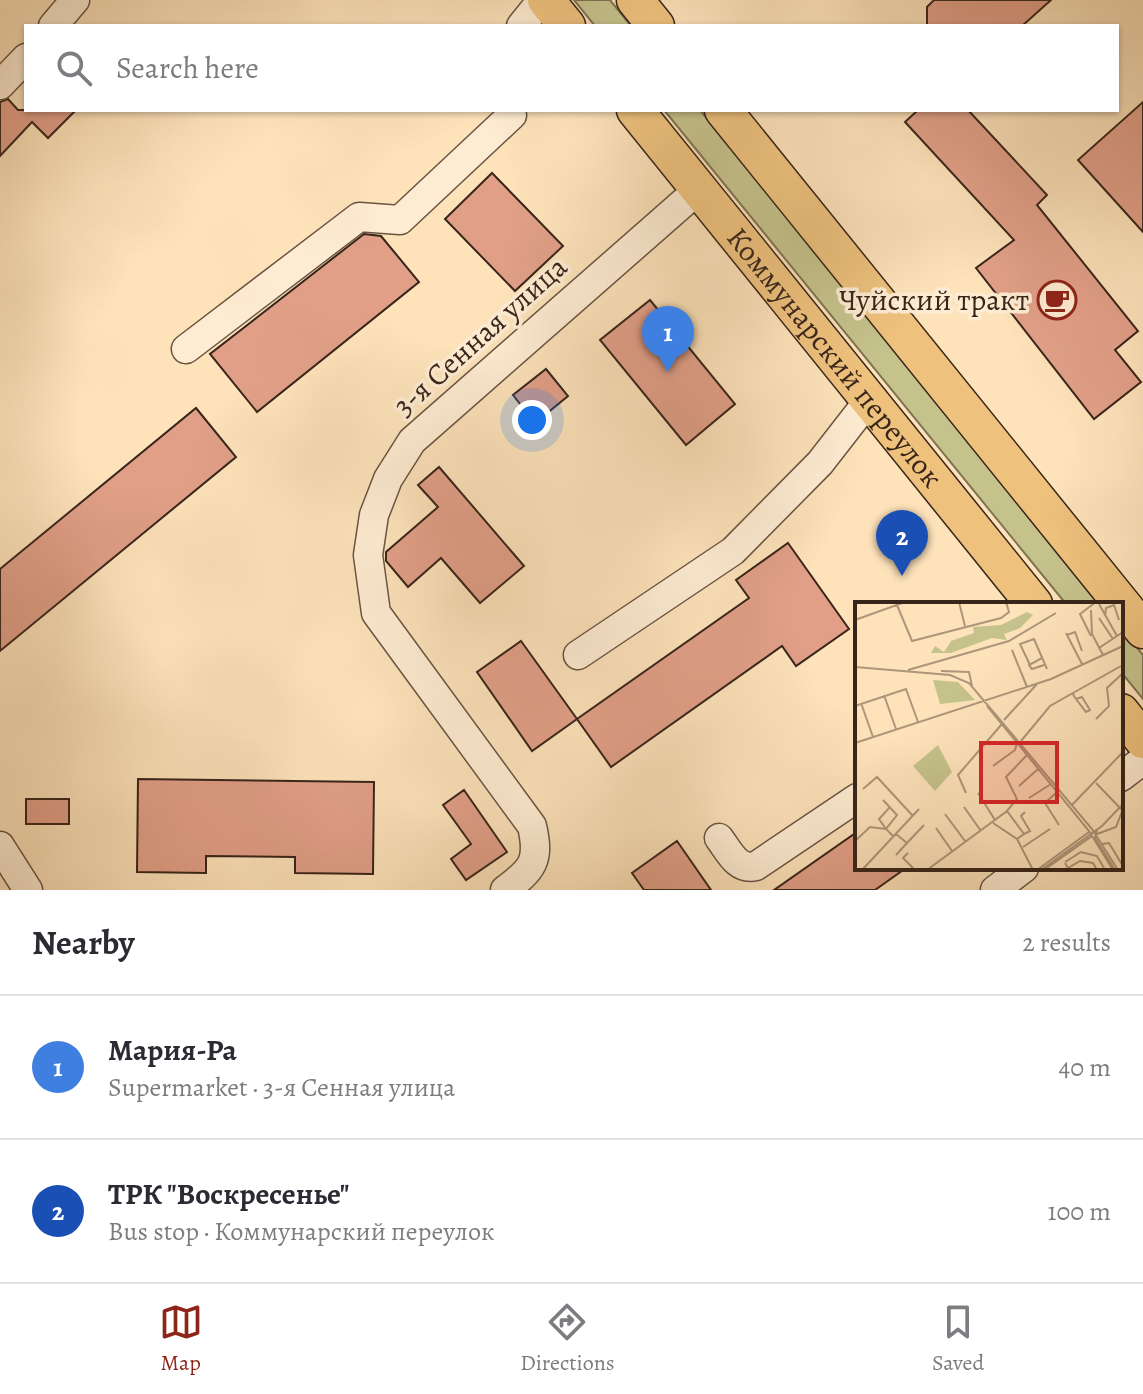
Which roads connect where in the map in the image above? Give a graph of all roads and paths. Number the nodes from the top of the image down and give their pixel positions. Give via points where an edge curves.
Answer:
1 (75, 0) edge
2 (544, 0) edge
3 (635, 0) edge
4 (55, 24) edge
5 (523, 24) edge
6 (565, 24) edge
7 (654, 24) edge
8 (24, 60) edge
9 (0, 85) edge
10 (510, 112) edge
11 (637, 112) edge
12 (725, 112) edge
13 (699, 189) junction
14 (186, 349) dead end
15 (869, 400) junction
16 (1032, 602) edge
17 (1120, 602) edge
18 (1123, 605) edge
19 (1143, 630) edge
20 (578, 655) dead end
21 (1123, 715) edge
22 (1143, 740) edge
23 (1143, 760) edge
24 (1123, 775) edge
25 (855, 799) edge
26 (719, 838) dead end
27 (0, 846) edge
28 (1021, 870) edge
29 (28, 890) edge
30 (505, 890) edge
31 (995, 890) edge

1 - 4 street
2 - 5 street
2 - 6 main road
3 - 7 main road
8 - 9 street
10 - 14 street via 400,220 359,217
11 - 13 main road, Коммунарский переулок
12 - 17 main road
13 - 15 main road, Коммунарский переулок
13 - 30 street, 3-я Сенная улица via 412,441 374,515 368,555 376,613 532,826 538,850 532,866
15 - 16 main road, Коммунарский переулок
15 - 20 street via 820,463 733,551
18 - 19 main road
21 - 22 main road
23 - 24 street
25 - 26 street via 756,866 739,864
27 - 29 street
28 - 31 street

